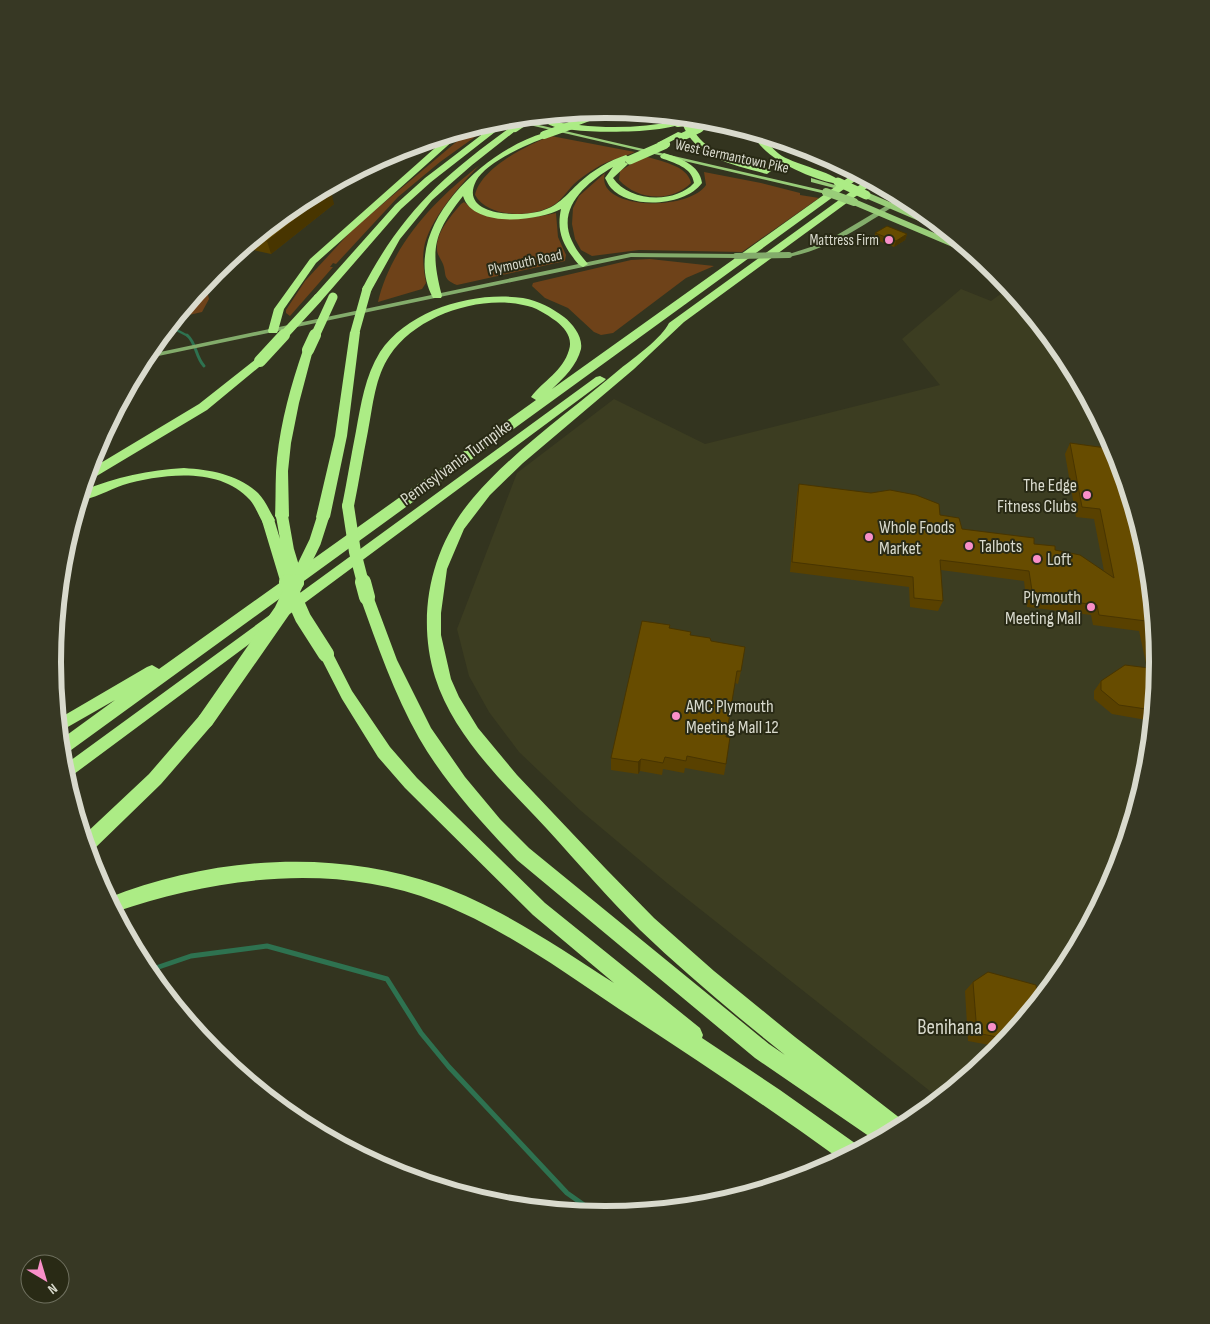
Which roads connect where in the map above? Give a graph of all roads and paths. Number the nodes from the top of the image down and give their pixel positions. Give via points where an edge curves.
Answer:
1 (590, 118) edge
2 (542, 122) edge
3 (677, 123) edge
4 (552, 124) junction
5 (523, 125) edge
6 (687, 125) edge
7 (517, 126) edge
8 (694, 126) edge
9 (493, 130) edge
10 (761, 141) edge
11 (448, 142) edge
12 (664, 156) junction
13 (628, 159) junction
14 (767, 171) junction
15 (474, 178) junction
16 (852, 178) edge
17 (836, 184) junction
18 (865, 184) edge
19 (869, 187) edge
20 (866, 195) joint
21 (571, 197) junction
22 (895, 202) edge
23 (889, 206) junction
24 (877, 212) junction
25 (823, 214) junction
26 (918, 218) edge
27 (368, 241) junction
28 (952, 244) edge
29 (583, 264) junction
30 (437, 296) junction
31 (680, 320) junction
32 (272, 331) junction
33 (157, 354) edge
34 (497, 435) junction
35 (341, 436) junction
36 (96, 471) edge
37 (88, 493) edge
38 (348, 506) junction
39 (233, 623) junction
40 (326, 654) junction
41 (65, 723) edge
42 (68, 743) edge
43 (72, 768) edge
44 (91, 841) edge
45 (118, 903) edge
46 (748, 1080) junction
47 (891, 1124) edge
48 (880, 1131) edge
49 (845, 1150) edge

1 - 15 highway, bridge via 503,154
2 - 4 main road, West Germantown Pike
3 - 4 highway, bridge via 627,131 589,130
4 - 14 main road, West Germantown Pike
5 - 12 main road, West Germantown Pike
6 - 14 highway via 690,135 720,157
7 - 35 highway, bridge via 468,162 418,208 378,265 367,289 355,332
8 - 13 highway, bridge via 682,135
9 - 27 highway via 417,190
10 - 17 highway via 778,157
11 - 32 highway via 313,261 279,309
12 - 13 highway via 686,165 696,174 698,183 692,191 667,199 644,199 625,194 613,186 609,178
12 - 24 main road, West Germantown Pike, bridge via 826,192
13 - 21 highway via 589,178
14 - 17 main road, West Germantown Pike
15 - 21 highway via 467,193 470,202 499,216 542,214 562,206
15 - 30 highway via 433,234 430,266
16 - 34 highway, Pennsylvania Turnpike
17 - 20 highway, bridge
18 - 25 highway, Pennsylvania Turnpike
19 - 25 highway
20 - 23 main road
21 - 29 highway via 565,212 563,232
22 - 23 main road, Plymouth Road
23 - 24 main road, Plymouth Road
23 - 26 main road
24 - 28 main road, West Germantown Pike
24 - 29 main road, Plymouth Road, bridge via 827,244 789,255 645,254
25 - 31 highway, Pennsylvania Turnpike
27 - 36 highway, bridge via 260,362 203,407
27 - 40 highway, bridge via 333,297 308,350 295,394 283,458 282,516 288,550
29 - 30 main road, Plymouth Road
30 - 32 main road, Plymouth Road
31 - 43 highway, Pennsylvania Turnpike
31 - 47 highway via 652,350 525,454 471,508 457,529 438,582 433,632 440,665 452,698 478,738 511,779 625,901 679,954
32 - 33 main road, Plymouth Road
34 - 38 highway via 566,368 575,349 574,334 550,311 518,301 478,301 451,307 398,338 376,369
34 - 39 highway, Pennsylvania Turnpike
35 - 38 highway
35 - 44 highway, bridge via 316,542 282,611 206,720 155,779
37 - 40 highway, bridge via 141,476 179,471 221,478 246,491 263,509 290,592
38 - 48 highway, bridge via 355,552 367,597 390,660 425,733 494,824 523,854 762,1051
39 - 41 highway
39 - 42 highway, Pennsylvania Turnpike
40 - 46 highway via 347,695 384,752 412,783 539,909
45 - 46 highway via 195,882 282,871 320,870 417,886 514,930
46 - 49 highway

